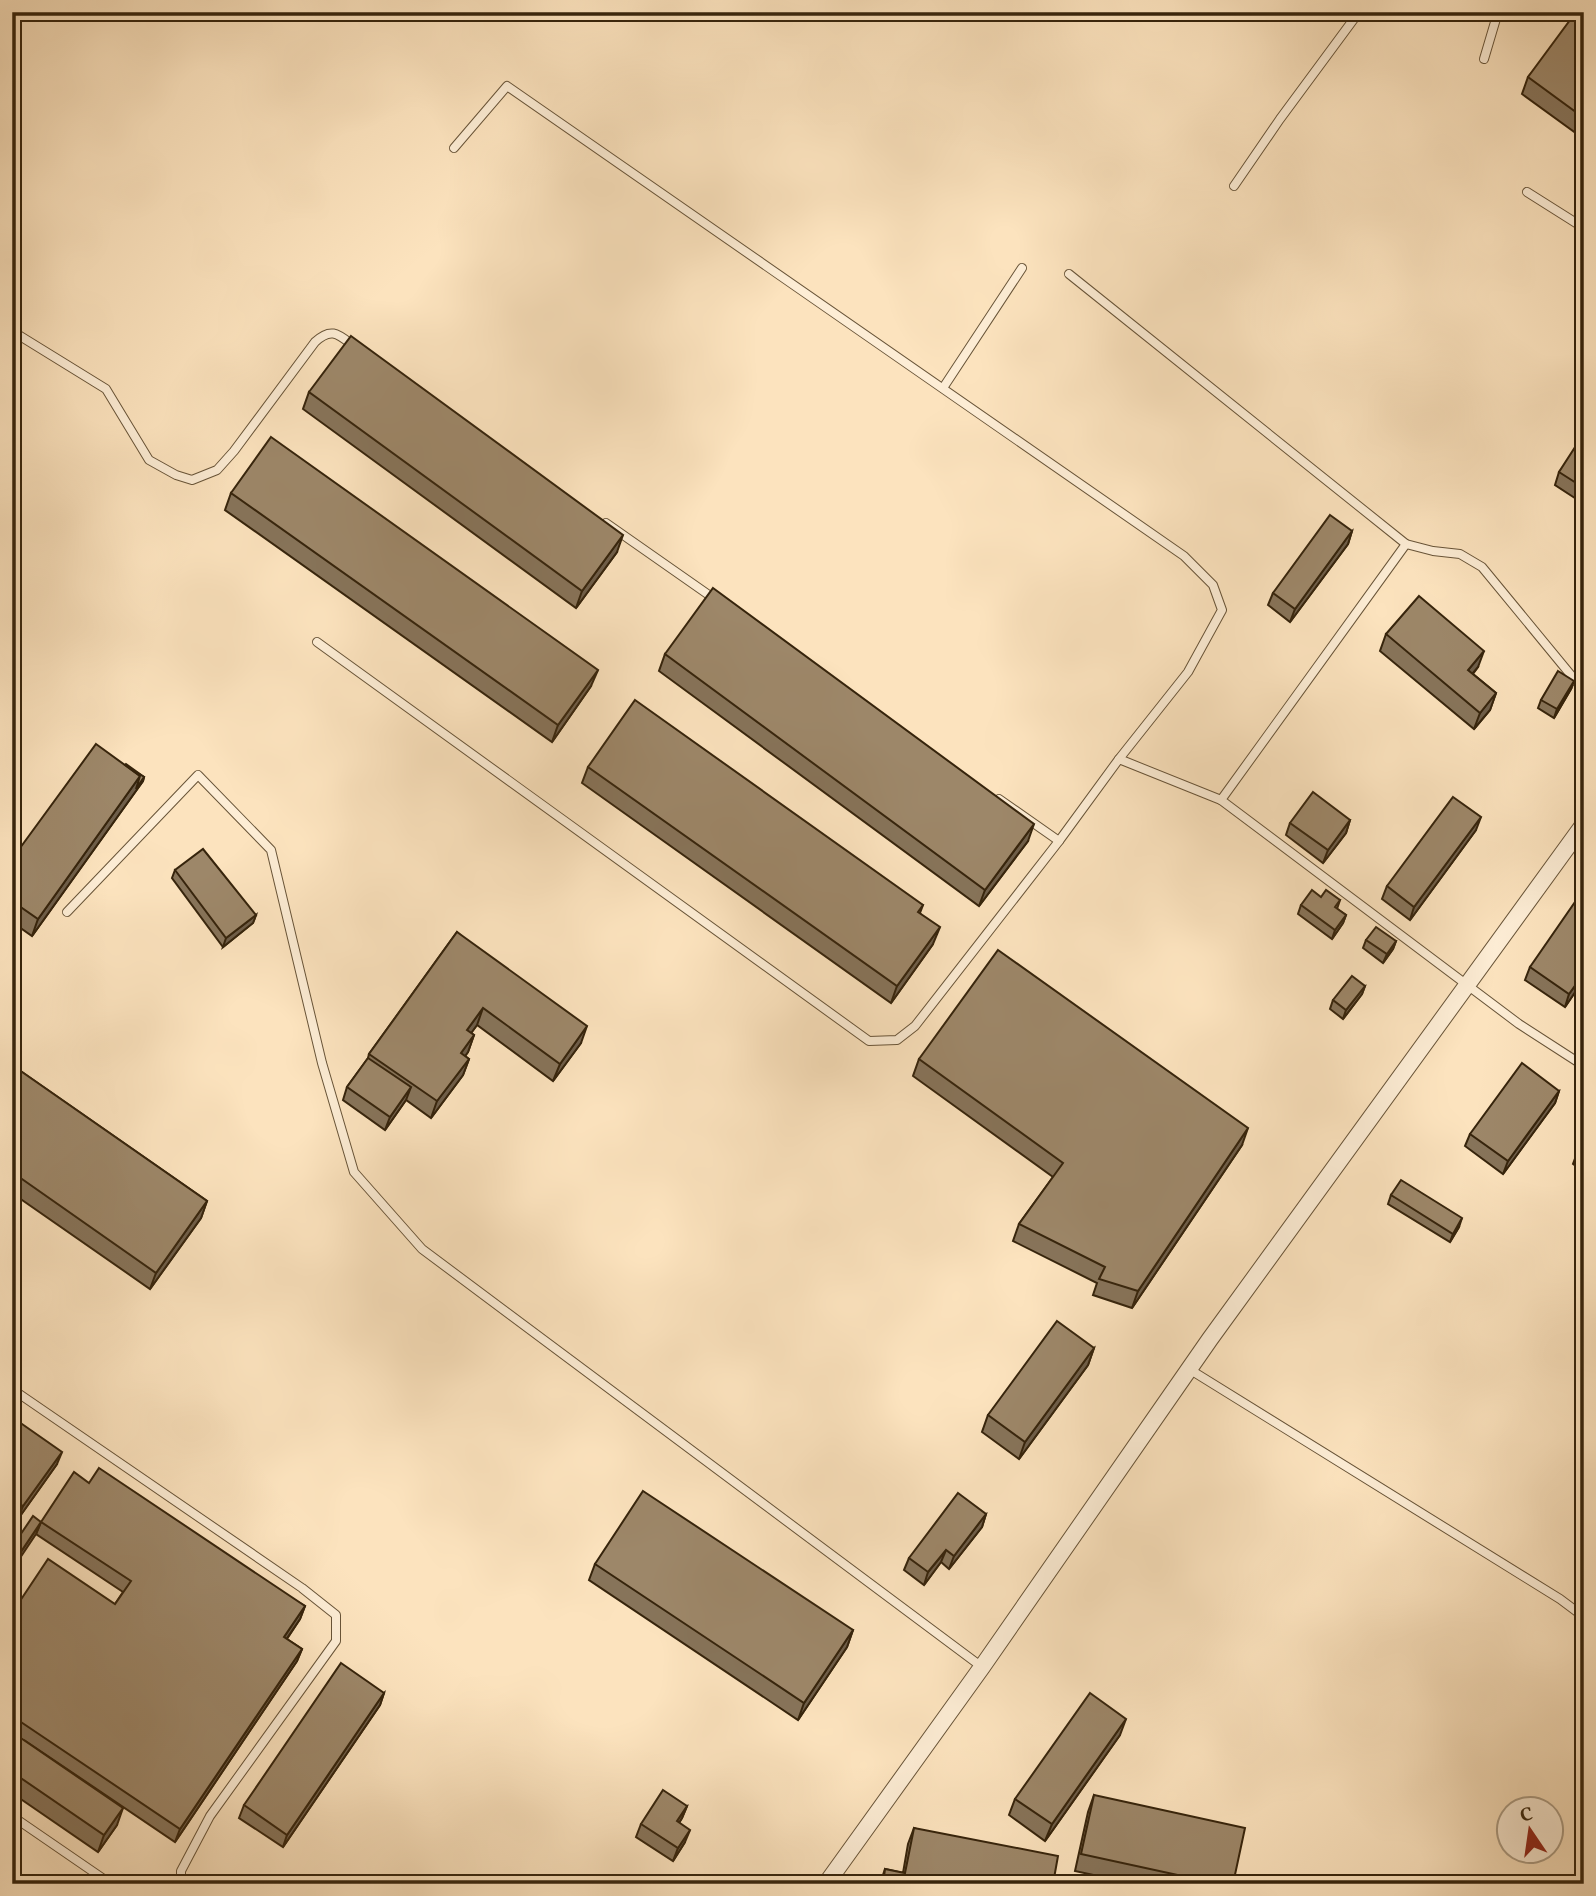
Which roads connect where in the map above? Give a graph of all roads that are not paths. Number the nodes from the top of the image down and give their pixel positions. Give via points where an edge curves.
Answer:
1 (1359, 12) edge
2 (1498, 12) edge
3 (1484, 59) dead end
4 (454, 148) dead end
5 (1234, 186) dead end
6 (1527, 192) dead end
7 (1584, 228) edge
8 (1021, 268) dead end
9 (1069, 274) dead end
10 (12, 331) edge
11 (362, 352) edge
12 (943, 388) junction
13 (602, 520) edge
14 (1406, 544) junction
15 (728, 608) edge
16 (317, 642) dead end
17 (1584, 691) edge
18 (1119, 760) junction
19 (991, 793) edge
20 (1221, 800) junction
21 (1584, 824) edge
22 (1059, 841) junction
23 (67, 912) dead end
24 (1466, 986) junction
25 (1584, 1066) edge
26 (1189, 1368) junction
27 (12, 1389) edge
28 (1584, 1617) edge
29 (982, 1667) junction
30 (12, 1816) edge
31 (111, 1884) edge
32 (181, 1884) edge
33 (826, 1884) edge

1 - 5 lane
2 - 3 lane
4 - 12 lane via 507,86
6 - 7 lane
8 - 12 lane
9 - 14 lane
10 - 11 lane via 106,390 149,460 192,480 217,470 323,334 340,335
12 - 18 lane via 1184,556 1213,585 1222,610 1188,672
13 - 15 lane
14 - 17 lane via 1460,554 1482,567
14 - 20 lane
16 - 22 lane via 869,1041 897,1040 915,1027
18 - 20 lane
18 - 22 lane
19 - 22 lane
20 - 24 lane
21 - 24 street
23 - 29 lane via 198,775 271,850 322,1063 354,1172 422,1248
24 - 25 lane
24 - 26 street
26 - 28 lane
26 - 29 street
27 - 32 lane via 336,1615 336,1641 210,1816 181,1871
29 - 33 street
30 - 31 lane

